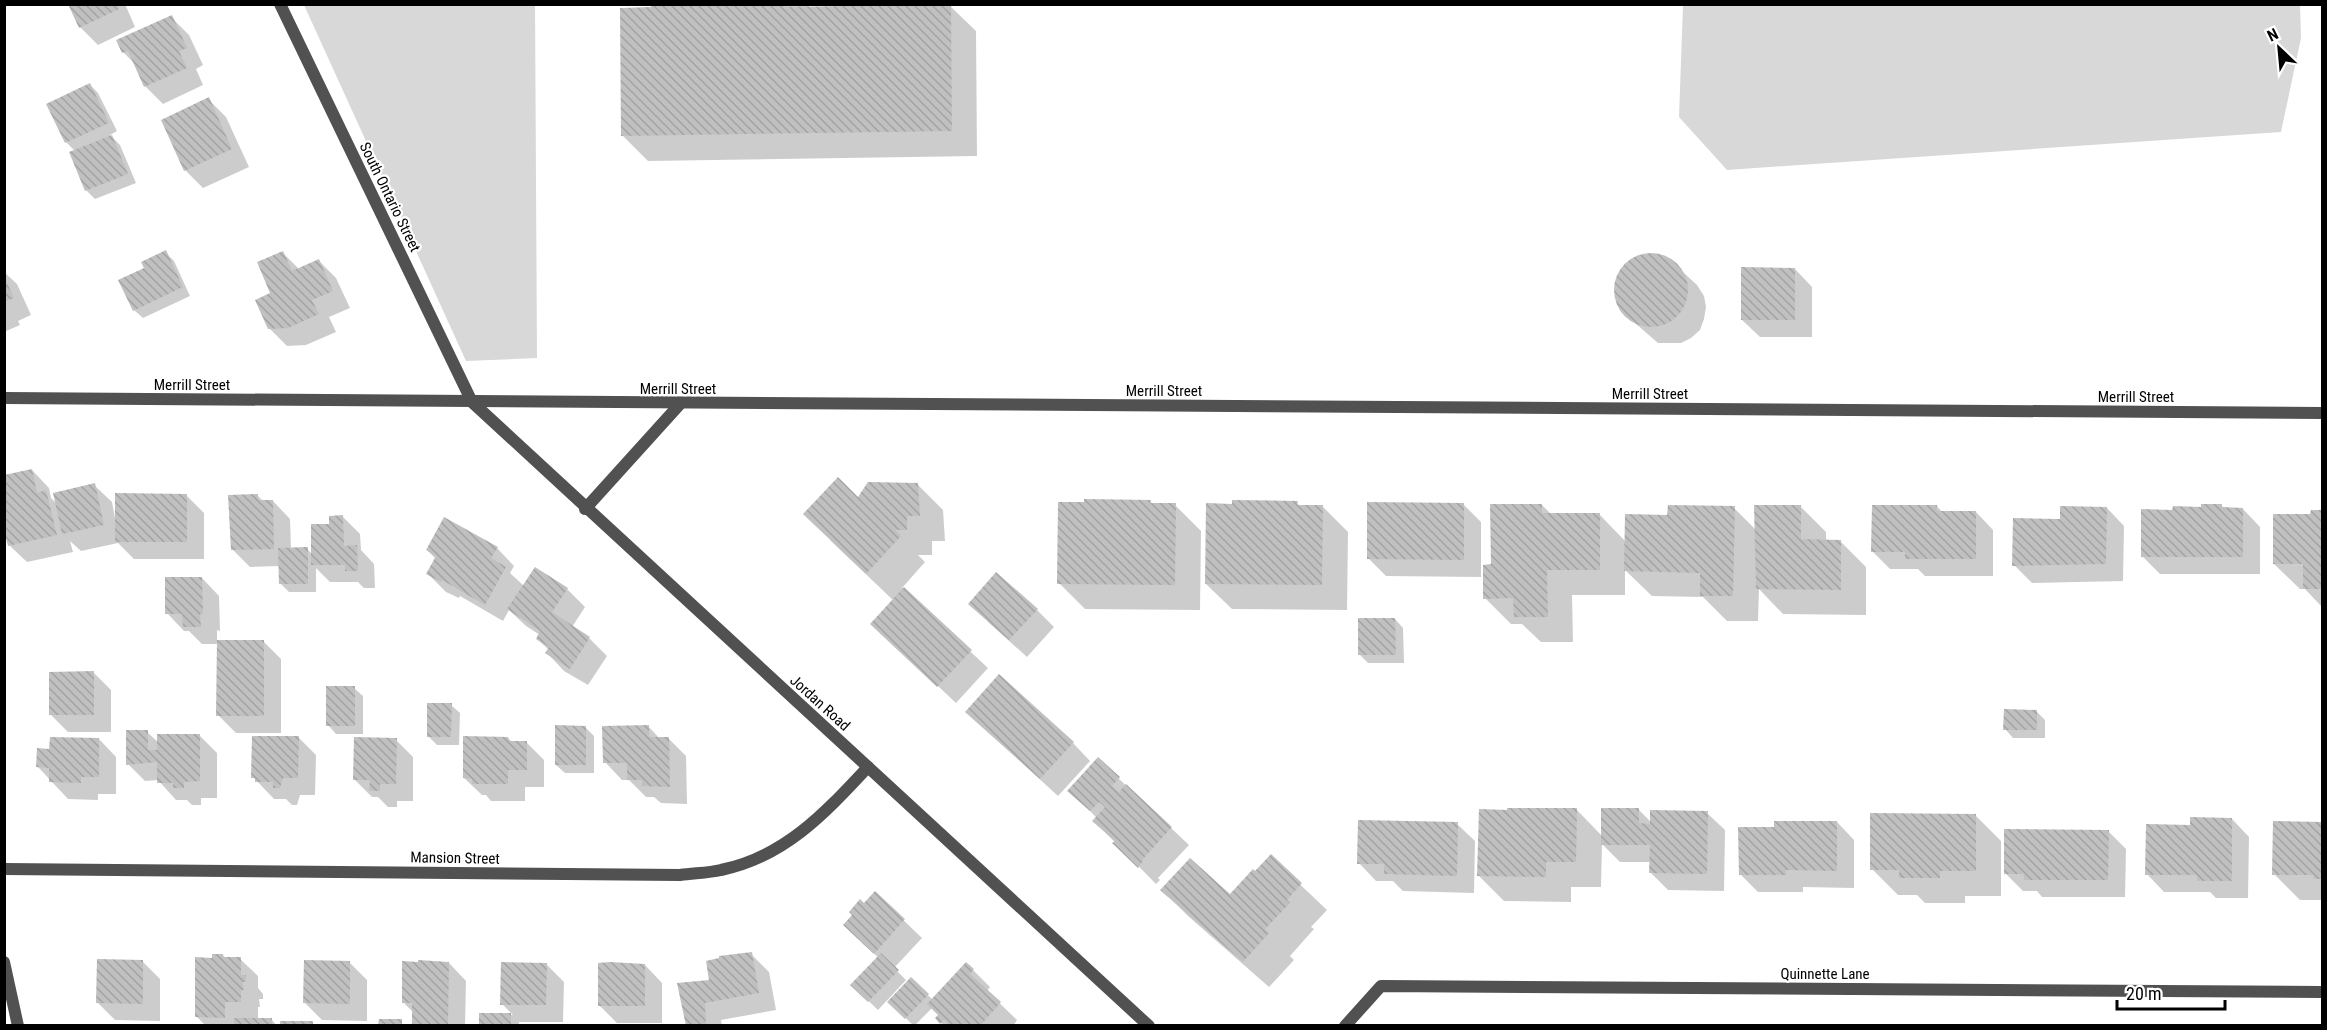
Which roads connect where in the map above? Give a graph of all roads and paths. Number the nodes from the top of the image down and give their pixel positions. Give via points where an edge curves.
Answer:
1 (280, 4) edge
2 (4, 398) edge
3 (472, 402) junction
4 (680, 404) junction
5 (2322, 413) edge
6 (585, 509) junction
7 (868, 767) junction
8 (4, 868) edge
9 (4, 962) edge
10 (2322, 992) edge
11 (18, 1026) edge
12 (1149, 1026) edge
13 (1345, 1026) edge

1 - 3 street, South Ontario Street
2 - 3 street, Merrill Street
3 - 4 street, Merrill Street
3 - 6 street, Jordan Road
4 - 5 street, Merrill Street
4 - 6 street
6 - 7 street, Jordan Road
7 - 8 street, Mansion Street via 828,811 791,840 760,857 723,870 680,875
7 - 12 street, Jordan Road
9 - 11 street
10 - 13 street, Quinnette Lane via 1381,986

